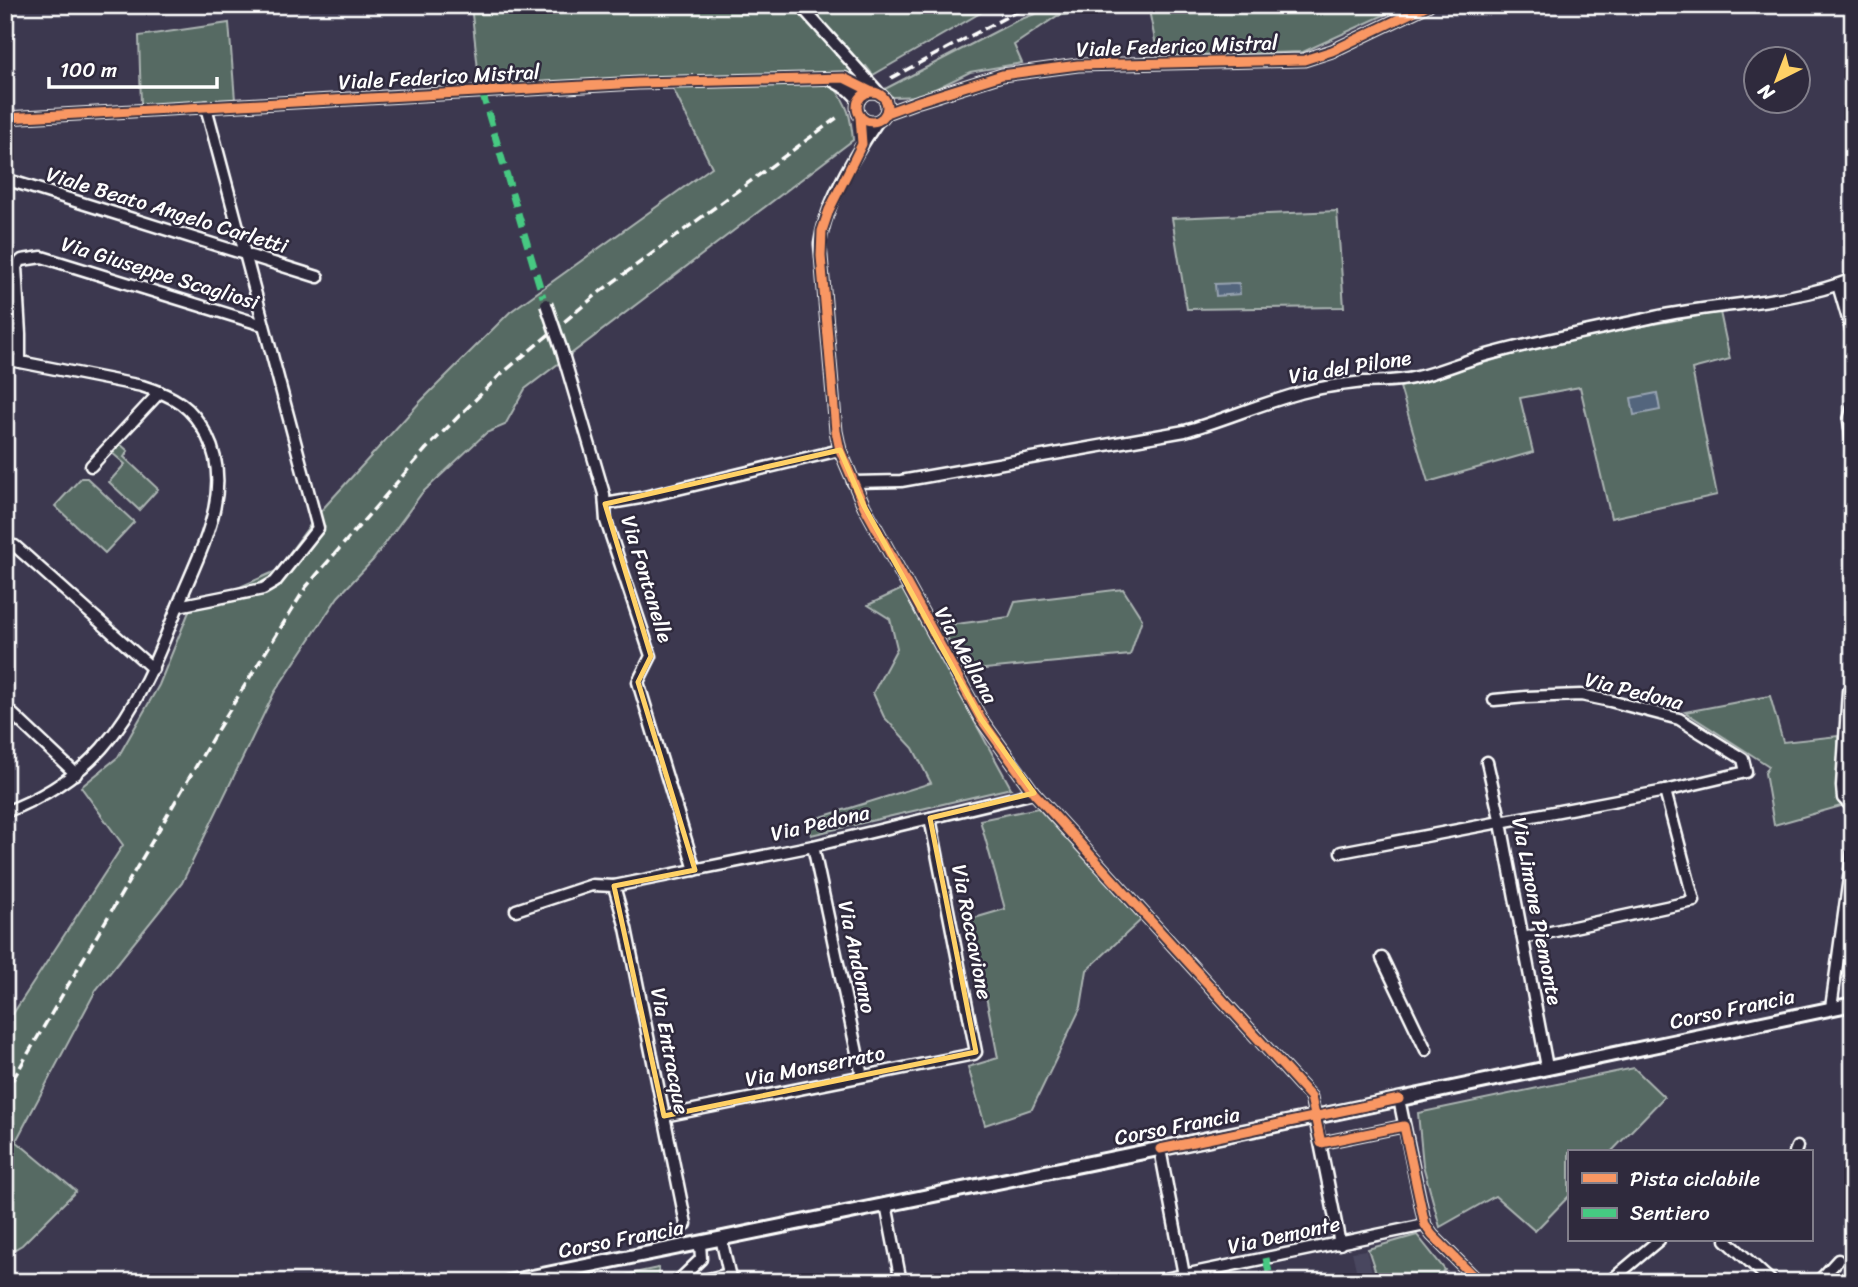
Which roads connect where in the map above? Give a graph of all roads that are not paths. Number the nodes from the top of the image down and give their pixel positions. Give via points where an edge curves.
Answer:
1 (800, 5) edge
2 (1428, 5) edge
3 (828, 78) junction
4 (879, 96) junction
5 (859, 100) junction
6 (919, 101) junction
7 (206, 107) junction
8 (860, 116) junction
9 (882, 117) junction
10 (5, 118) edge
11 (862, 144) junction
12 (5, 179) edge
13 (245, 254) junction
14 (318, 277) dead end
15 (1853, 279) edge
16 (1838, 285) junction
17 (545, 300) dead end
18 (263, 325) junction
19 (1853, 336) edge
20 (5, 359) edge
21 (20, 362) junction
22 (160, 392) junction
23 (1853, 407) edge
24 (840, 450) junction
25 (1853, 452) edge
26 (90, 466) dead end
27 (853, 482) junction
28 (605, 503) junction
29 (15, 546) dead end
30 (178, 606) junction
31 (153, 669) junction
32 (1853, 687) edge
33 (1494, 701) dead end
34 (5, 707) edge
35 (1487, 762) dead end
36 (76, 774) junction
37 (1665, 791) junction
38 (1034, 793) junction
39 (1853, 808) edge
40 (5, 812) edge
41 (930, 818) junction
42 (1501, 822) junction
43 (813, 846) junction
44 (1853, 849) edge
45 (1341, 852) dead end
46 (695, 870) junction
47 (614, 886) junction
48 (516, 911) dead end
49 (1523, 938) junction
50 (1382, 958) dead end
51 (1853, 1004) edge
52 (1831, 1008) junction
53 (1426, 1050) dead end
54 (974, 1054) joint
55 (1547, 1067) junction
56 (862, 1076) junction
57 (1399, 1099) junction
58 (664, 1116) junction
59 (1316, 1117) junction
60 (1404, 1126) junction
61 (1321, 1143) junction
62 (1160, 1149) junction
63 (886, 1205) junction
64 (687, 1224) dead end
65 (1425, 1225) junction
66 (721, 1238) junction
67 (700, 1242) junction
68 (1657, 1242) edge
69 (1730, 1242) edge
70 (1340, 1244) junction
71 (1838, 1260) dead end
72 (1184, 1275) junction
73 (730, 1278) edge
74 (508, 1282) edge
75 (677, 1282) edge
76 (695, 1282) edge
77 (901, 1282) edge
78 (1150, 1282) edge
79 (1479, 1282) edge
80 (1609, 1282) edge
81 (1772, 1282) edge
82 (1818, 1282) edge

1 - 4 street
2 - 6 street, Viale Federico Mistral via 1304,60 1078,65 1002,75
3 - 4 street, Viale Federico Mistral via 844,78
3 - 5 street
3 - 7 street, Viale Federico Mistral via 638,83
4 - 5 street via 867,93
4 - 6 street, Viale Federico Mistral via 898,102
4 - 9 street
5 - 8 street
6 - 9 street, Viale Federico Mistral
7 - 10 street, Viale Federico Mistral
7 - 13 street
8 - 9 street via 868,121
8 - 11 street
9 - 11 street, Via Mellana
11 - 24 street, Via Mellana via 829,209 820,244
12 - 13 street, Viale Beato Angelo Carletti
13 - 14 street, Viale Beato Angelo Carletti
13 - 18 street
15 - 16 street, Via del Pilone
16 - 19 street
16 - 27 street, Via del Pilone via 1552,339 1398,381 1315,389 1185,431 901,481
17 - 28 street, Via Fontanelle, bridge
18 - 21 street, Via Giuseppe Scagliosi via 42,257 16,267
18 - 30 street, Via Giuseppe Scagliosi via 318,528 275,582 263,589
20 - 21 street
21 - 22 street
22 - 26 street
22 - 30 street via 182,402 201,425 217,472 212,520
23 - 25 street via 1849,420
24 - 27 street, Via Mellana
24 - 28 street
27 - 38 street, Via Mellana via 981,719
28 - 46 street, Via Fontanelle via 651,656 638,682
29 - 31 street
30 - 31 street
31 - 36 street via 123,720
32 - 39 street via 1848,691 1843,798
33 - 37 street, Via Pedona via 1581,695 1611,701 1679,719 1743,759 1746,772
34 - 36 street
35 - 42 street, Via Limone Piemonte
36 - 40 street
37 - 42 street
37 - 49 street via 1694,901
38 - 41 street, Via Pedona
38 - 59 street, Via Mellana via 1311,1097
41 - 43 street, Via Pedona
41 - 54 street, Via Roccavione
42 - 45 street
42 - 49 street, Via Limone Piemonte
43 - 46 street, Via Pedona
43 - 56 street, Via Andonno
44 - 52 street
46 - 47 street, Via Pedona
47 - 48 street, Via Pedona via 592,885
47 - 58 street, Via Entracque
49 - 55 street, Via Limone Piemonte
50 - 53 street
51 - 52 main road, Corso Francia
52 - 55 main road, Corso Francia
54 - 56 street, Via Monserrato
55 - 57 main road, Corso Francia
56 - 58 street, Via Monserrato
57 - 59 main road, Corso Francia
57 - 60 street
58 - 64 street, Via Entracque
59 - 61 street, Via Mellana
59 - 62 main road, Corso Francia
60 - 61 street
60 - 65 street
61 - 70 street, Via Mellana
62 - 63 main road, Corso Francia
62 - 72 street
63 - 66 main road, Corso Francia
63 - 77 street
65 - 70 street, Via Demonte
65 - 79 street
66 - 67 main road, Corso Francia
66 - 73 street
67 - 74 main road, Corso Francia
67 - 75 street via 701,1259
68 - 80 street
69 - 81 street
70 - 72 street, Via Demonte
71 - 82 street
72 - 78 street, Via Demonte
73 - 76 street

